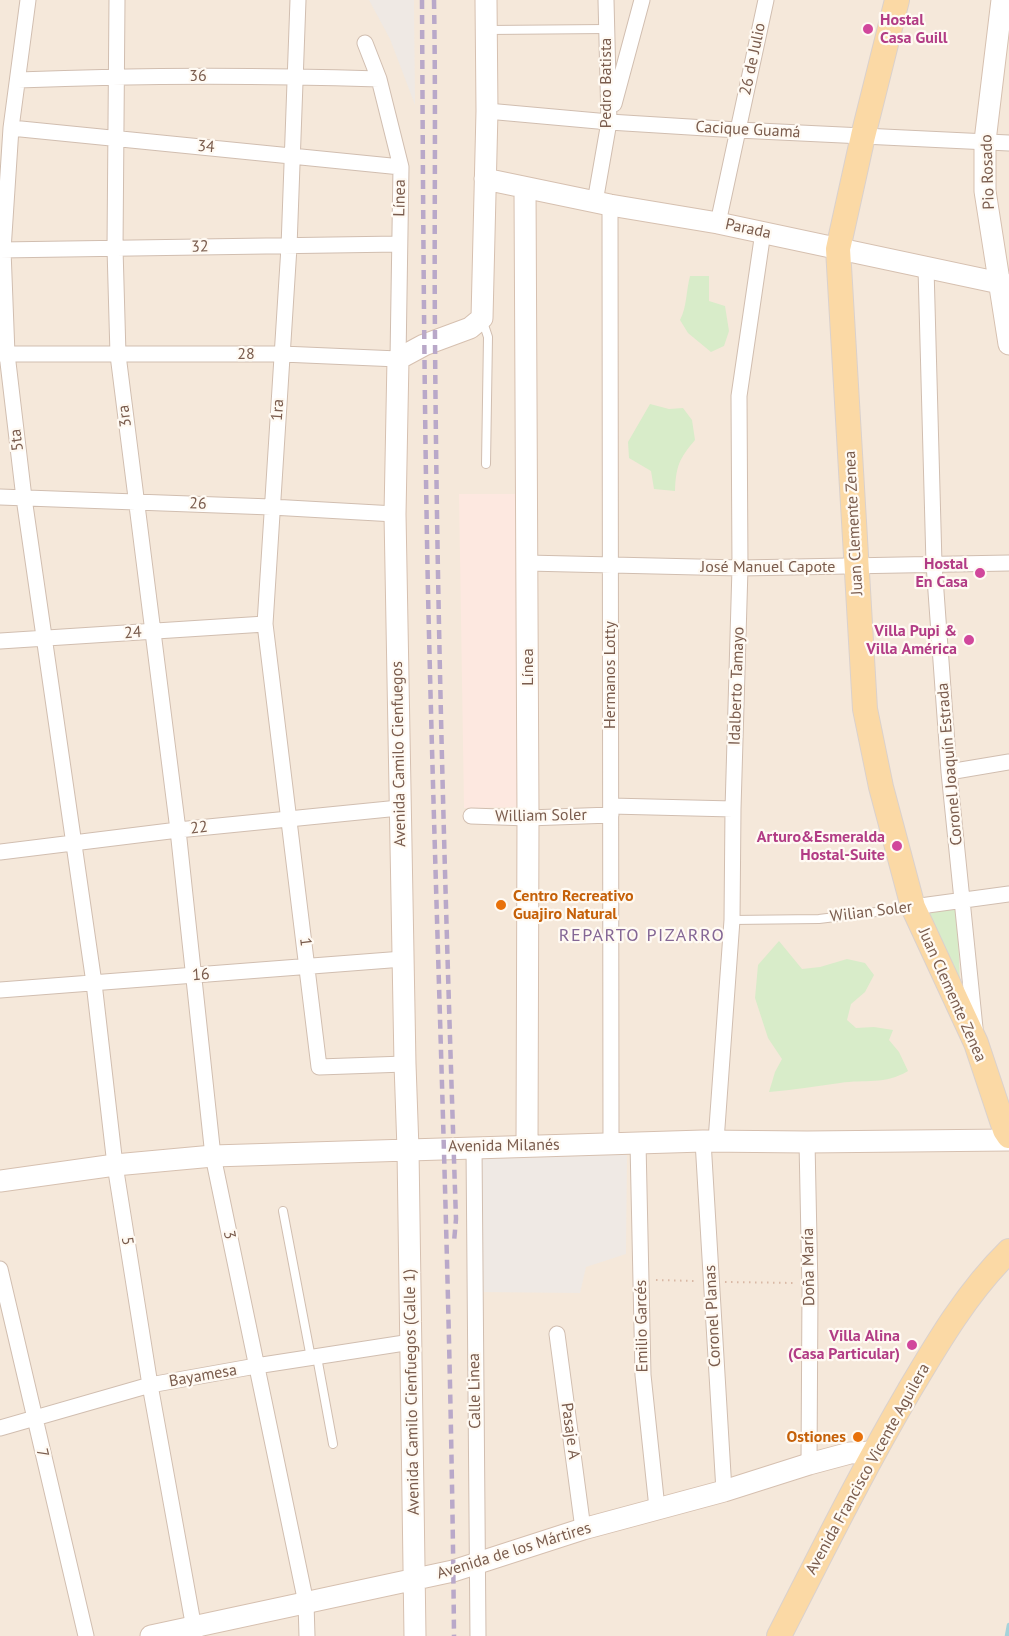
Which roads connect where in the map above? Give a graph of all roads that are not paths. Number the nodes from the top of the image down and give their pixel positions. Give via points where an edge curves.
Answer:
1 (28, 0) edge
2 (117, 0) edge
3 (298, 0) edge
4 (486, 0) edge
5 (606, 0) edge
6 (642, 0) edge
7 (766, 0) edge
8 (897, 0) edge
9 (1002, 0) edge
10 (606, 29) junction
11 (486, 30) junction
12 (365, 43) dead end
13 (116, 76) junction
14 (296, 76) junction
15 (379, 79) junction
16 (18, 80) junction
17 (487, 111) junction
18 (609, 122) junction
19 (11, 128) junction
20 (738, 130) junction
21 (863, 136) junction
22 (115, 139) junction
23 (985, 141) junction
24 (1009, 143) edge
25 (292, 155) junction
26 (401, 167) junction
27 (485, 179) junction
28 (525, 188) junction
29 (603, 203) junction
30 (718, 223) junction
31 (763, 232) junction
32 (399, 244) junction
33 (289, 247) junction
34 (115, 248) junction
35 (838, 249) junction
36 (2, 250) edge
37 (926, 268) junction
38 (1005, 285) edge
39 (482, 318) junction
40 (1009, 344) edge
41 (4, 354) edge
42 (282, 354) junction
43 (118, 355) junction
44 (398, 359) junction
45 (486, 464) dead end
46 (0, 497) edge
47 (24, 498) junction
48 (135, 502) junction
49 (271, 507) junction
50 (395, 514) junction
51 (527, 563) junction
52 (1009, 563) edge
53 (934, 564) junction
54 (609, 566) junction
55 (856, 566) junction
56 (740, 567) junction
57 (265, 624) junction
58 (153, 632) junction
59 (44, 640) junction
60 (0, 641) edge
61 (1009, 762) edge
62 (949, 772) junction
63 (399, 808) junction
64 (733, 809) junction
65 (611, 810) junction
66 (471, 816) dead end
67 (289, 818) junction
68 (528, 818) junction
69 (178, 830) junction
70 (75, 843) junction
71 (0, 852) edge
72 (1009, 894) edge
73 (962, 900) junction
74 (913, 907) junction
75 (732, 920) junction
76 (403, 959) junction
77 (308, 966) junction
78 (194, 975) junction
79 (94, 983) junction
80 (0, 990) edge
81 (976, 1043) junction
82 (405, 1064) junction
83 (1009, 1138) edge
84 (710, 1141) junction
85 (807, 1142) junction
86 (638, 1143) junction
87 (611, 1144) junction
88 (527, 1146) junction
89 (474, 1147) junction
90 (408, 1149) junction
91 (213, 1156) junction
92 (115, 1165) junction
93 (0, 1181) edge
94 (283, 1211) dead end
95 (1009, 1251) edge
96 (0, 1269) edge
97 (557, 1334) dead end
98 (411, 1342) junction
99 (314, 1358) junction
100 (256, 1366) junction
101 (150, 1386) junction
102 (34, 1418) junction
103 (0, 1428) edge
104 (333, 1444) dead end
105 (873, 1452) junction
106 (809, 1464) junction
107 (724, 1491) junction
108 (657, 1508) junction
109 (584, 1529) junction
110 (477, 1564) junction
111 (415, 1579) junction
112 (306, 1603) junction
113 (195, 1631) edge
114 (86, 1636) edge
115 (151, 1636) edge
116 (307, 1636) edge
117 (416, 1636) edge
118 (478, 1636) edge
119 (779, 1636) edge

1 - 16 street, 5ta
2 - 13 street, 3ra
3 - 14 street, 1ra
4 - 11 street
5 - 10 street, Pedro Batista
6 - 18 street
7 - 20 street, 26 de Julio
8 - 21 main road, Juan Clemente Zenea
9 - 23 street, Pio Rosado
10 - 11 lane
10 - 18 street, Pedro Batista
11 - 17 street
12 - 15 street, Línea
13 - 14 street, 36
13 - 16 street, 36
13 - 22 street, 3ra
14 - 15 street, 36
14 - 25 street, 1ra
15 - 26 street, Línea
16 - 19 street, 5ta
17 - 18 street, Cacique Guamá
17 - 27 street
18 - 20 street, Cacique Guamá
18 - 29 street, Pedro Batista
19 - 22 street, 34
19 - 36 street, 5ta
20 - 21 street, Cacique Guamá
20 - 30 street, 26 de Julio
21 - 23 street, Cacique Guamá
21 - 35 main road, Juan Clemente Zenea
22 - 25 street, 34
22 - 34 street, 3ra
23 - 24 street, Cacique Guamá
23 - 38 street, Pio Rosado via 985,191
25 - 26 street, 34
25 - 33 street, 1ra
26 - 32 street, Línea
27 - 28 street, Parada
27 - 39 street
28 - 29 street, Parada
28 - 51 street, Línea
29 - 30 street, Parada
29 - 54 street, Hermanos Lotty
30 - 31 street, Parada
31 - 35 street, Parada
31 - 56 street, Idalberto Tamayo via 740,396
32 - 33 street, 32
32 - 44 street, Línea
33 - 34 street, 32
33 - 42 street, 1ra
34 - 36 street, 32
34 - 43 street, 3ra
35 - 37 street, Parada
35 - 55 main road, Juan Clemente Zenea
36 - 41 street, 5ta
37 - 38 street, Parada
37 - 53 street, Coronel Joaquín Estrada
38 - 40 street, Pio Rosado
39 - 44 street via 470,328
39 - 45 lane via 488,337
41 - 43 street, 28
41 - 47 street, 5ta
42 - 43 street, 28
42 - 44 street, 28
42 - 49 street, 1ra
43 - 48 street, 3ra
44 - 50 street, Avenida Camilo Cienfuegos
46 - 47 street, 26
47 - 48 street, 26
47 - 59 street, 5ta
48 - 49 street, 26
48 - 58 street, 3ra
49 - 50 street, 26
49 - 57 street, 1ra
50 - 63 street, Avenida Camilo Cienfuegos
51 - 54 street, José Manuel Capote
51 - 68 street, Línea
52 - 53 street, José Manuel Capote
53 - 55 street, José Manuel Capote
53 - 62 street, Coronel Joaquín Estrada
54 - 56 street, José Manuel Capote
54 - 65 street, Hermanos Lotty
55 - 56 street, José Manuel Capote
55 - 74 main road, Juan Clemente Zenea via 865,709 881,788
56 - 64 street, Idalberto Tamayo
57 - 58 street, 24
57 - 67 street, 1ra
58 - 59 street, 24
58 - 69 street, 3ra
59 - 60 street, 24
59 - 70 street, 5ta
61 - 62 street
62 - 73 street, Coronel Joaquín Estrada
63 - 67 street, 22
63 - 76 street, Avenida Camilo Cienfuegos
64 - 65 street, William Soler
64 - 75 street, Idalberto Tamayo
65 - 68 street, William Soler
65 - 87 street, Hermanos Lotty
66 - 68 street, William Soler
67 - 69 street, 22
67 - 77 street, 1
68 - 88 street, Línea
69 - 70 street, 22
69 - 78 street, 3
70 - 71 street, 22
70 - 79 street, 5
72 - 73 street, Wilian Soler
73 - 74 street, Wilian Soler
73 - 81 street, Coronel Joaquín Estrada
74 - 75 lane, Wilian Soler via 819,919
74 - 81 main road, Juan Clemente Zenea
75 - 84 street, Idalberto Tamayo
76 - 77 street, 16
76 - 82 street, Avenida Camilo Cienfuegos
77 - 78 street, 16
77 - 82 street, 1 via 319,1067
78 - 79 street, 16
78 - 91 street, 3
79 - 80 street, 16
79 - 92 street, 5
81 - 83 main road, Juan Clemente Zenea
82 - 90 street, Avenida Camilo Cienfuegos
83 - 85 street, Avenida Milanés
84 - 85 street, Avenida Milanés
84 - 86 street, Avenida Milanés
84 - 107 street, Coronel Planas
85 - 106 street, Doña María
86 - 87 street, Avenida Milanés
86 - 108 street, Emilio Garcés via 643,1376
87 - 88 street, Avenida Milanés
88 - 89 street, Avenida Milanés
89 - 90 street, Avenida Milanés
89 - 110 street, Calle Linea
90 - 91 street, Avenida Milanés
90 - 98 street, Avenida Camilo Cienfuegos (Calle 1)
91 - 92 street, Avenida Milanés
91 - 100 street, 3
92 - 93 street, Avenida Milanés
92 - 101 street, 5
94 - 99 lane
95 - 105 main road, Avenida Francisco Vicente Aguilera via 948,1326
96 - 102 street, 7
97 - 109 street, Pasaje A
98 - 99 street, Bayamesa
98 - 111 street, Avenida Camilo Cienfuegos (Calle 1)
99 - 100 street, Bayamesa
99 - 104 lane
100 - 101 street, Bayamesa
100 - 112 street, 3
101 - 102 street, Bayamesa
101 - 113 street, 5
102 - 103 street, Bayamesa
102 - 114 street, 7
105 - 106 street, Avenida de los Mártires via 850,1453
105 - 119 main road, Avenida Francisco Vicente Aguilera
106 - 107 street, Avenida de los Mártires
107 - 108 street, Avenida de los Mártires
108 - 109 street, Avenida de los Mártires
109 - 110 street, Avenida de los Mártires
110 - 111 street, Avenida de los Mártires
110 - 118 street, Calle Linea
111 - 112 street, Avenida de los Mártires
111 - 117 street, Avenida Camilo Cienfuegos (Calle 1)
112 - 113 street, Avenida de los Mártires
112 - 116 street, 3
113 - 115 street, Avenida de los Mártires

